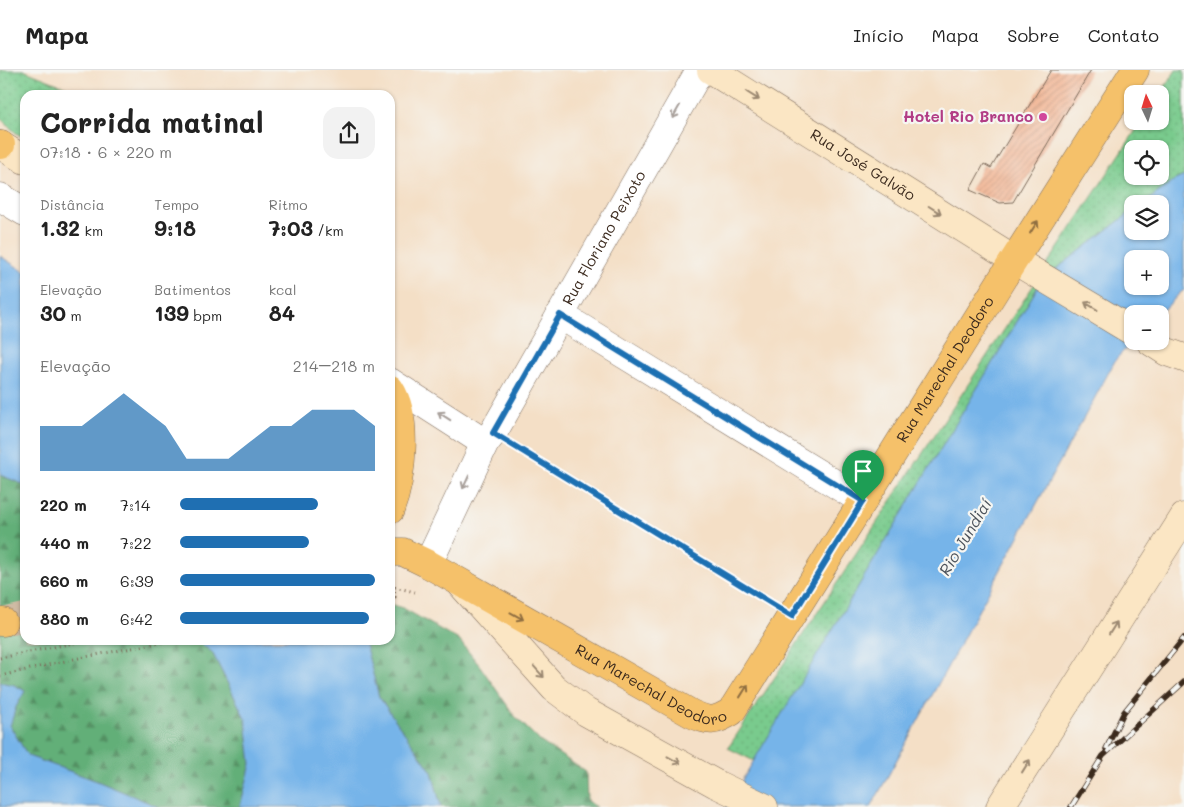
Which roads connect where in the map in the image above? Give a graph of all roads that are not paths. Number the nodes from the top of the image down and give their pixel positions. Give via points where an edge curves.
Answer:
1 (700, 70) edge
2 (711, 70) edge
3 (1134, 70) edge
4 (0, 145) edge
5 (20, 157) edge
6 (0, 197) edge
7 (20, 209) edge
8 (1023, 265) junction
9 (560, 315) junction
10 (1124, 326) edge
11 (395, 385) edge
12 (395, 399) edge
13 (489, 438) junction
14 (395, 461) edge
15 (400, 474) junction
16 (395, 497) edge
17 (863, 501) junction
18 (1184, 517) edge
19 (395, 552) edge
20 (428, 564) junction
21 (460, 583) junction
22 (764, 807) edge
23 (1000, 807) edge

1 -> 9 street, Rua Floriano Peixoto
2 -> 8 main road, Rua José Galvão
8 -> 3 main road, Rua Marechal Deodoro
4 - 5 main road
6 - 7 street
10 -> 8 main road, Rua José Galvão
8 - 17 main road, Rua Marechal Deodoro
9 - 13 street, Rua Floriano Peixoto
9 - 17 street
13 -> 11 street
12 - 15 main road via 402,448
13 -> 20 street, Rua Floriano Peixoto
14 - 15 street
15 - 16 main road
21 -> 17 main road, Rua Marechal Deodoro via 692,714 716,721 731,712
23 -> 18 main road
19 - 20 main road, Rua Marechal Deodoro via 403,552
20 - 21 main road, Rua Marechal Deodoro
21 -> 22 main road, Rua Marechal Deodoro via 554,688 586,712

